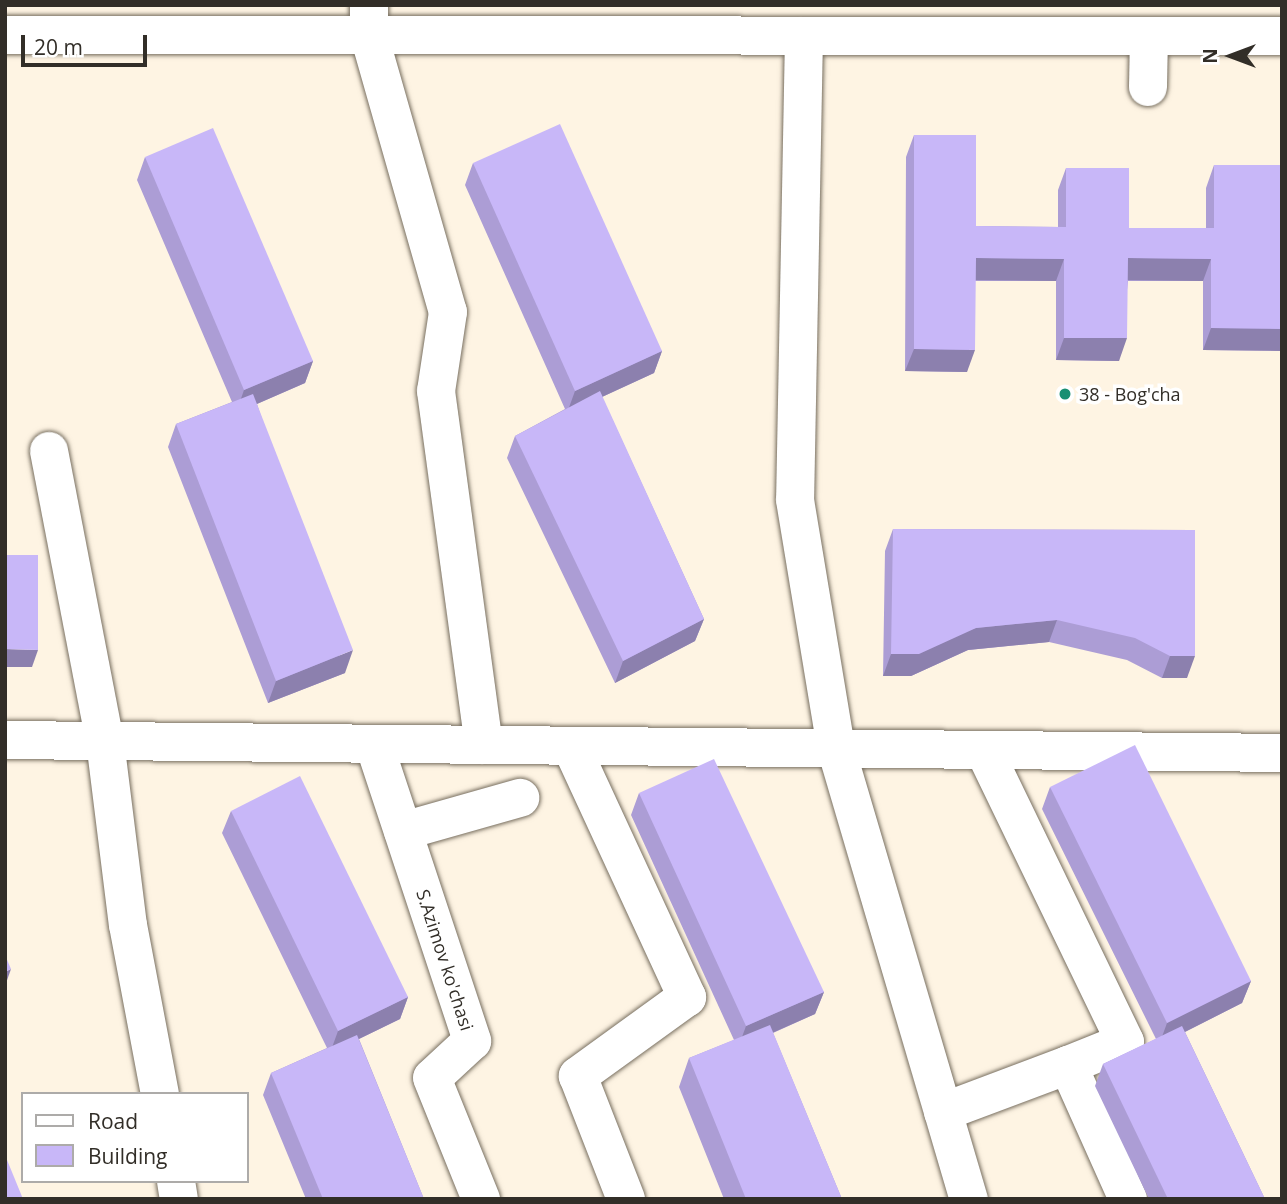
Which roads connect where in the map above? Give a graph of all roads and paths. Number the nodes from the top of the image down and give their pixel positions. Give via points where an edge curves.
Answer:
1 (369, 20) edge
2 (653, 21) edge
3 (5, 35) edge
4 (804, 36) junction
5 (1149, 36) junction
6 (1282, 36) edge
7 (1148, 87) dead end
8 (49, 451) dead end
9 (5, 740) edge
10 (105, 741) junction
11 (374, 744) junction
12 (484, 745) junction
13 (570, 746) junction
14 (836, 748) junction
15 (984, 750) junction
16 (1282, 753) edge
17 (520, 798) dead end
18 (403, 831) junction
19 (1068, 1065) junction
20 (160, 1092) edge
21 (943, 1112) junction
22 (481, 1199) edge
23 (626, 1199) edge
24 (968, 1199) edge
25 (1128, 1199) edge

1 - 2 street
1 - 3 street
1 - 12 street via 449,312 436,391
2 - 4 street
4 - 5 street
4 - 14 street via 794,500
5 - 6 street
5 - 7 street
8 - 10 street
9 - 10 street
10 - 11 street
10 - 20 street via 128,925
11 - 12 street
11 - 18 street, S.Azimov ko'chasi
12 - 13 street
13 - 14 street
13 - 23 street via 687,997 578,1076
14 - 15 street
14 - 21 street
15 - 16 street
15 - 19 street via 1125,1042
17 - 18 street
18 - 22 street, S.Azimov ko'chasi via 472,1041 432,1079
19 - 21 street
19 - 25 street
21 - 24 street

